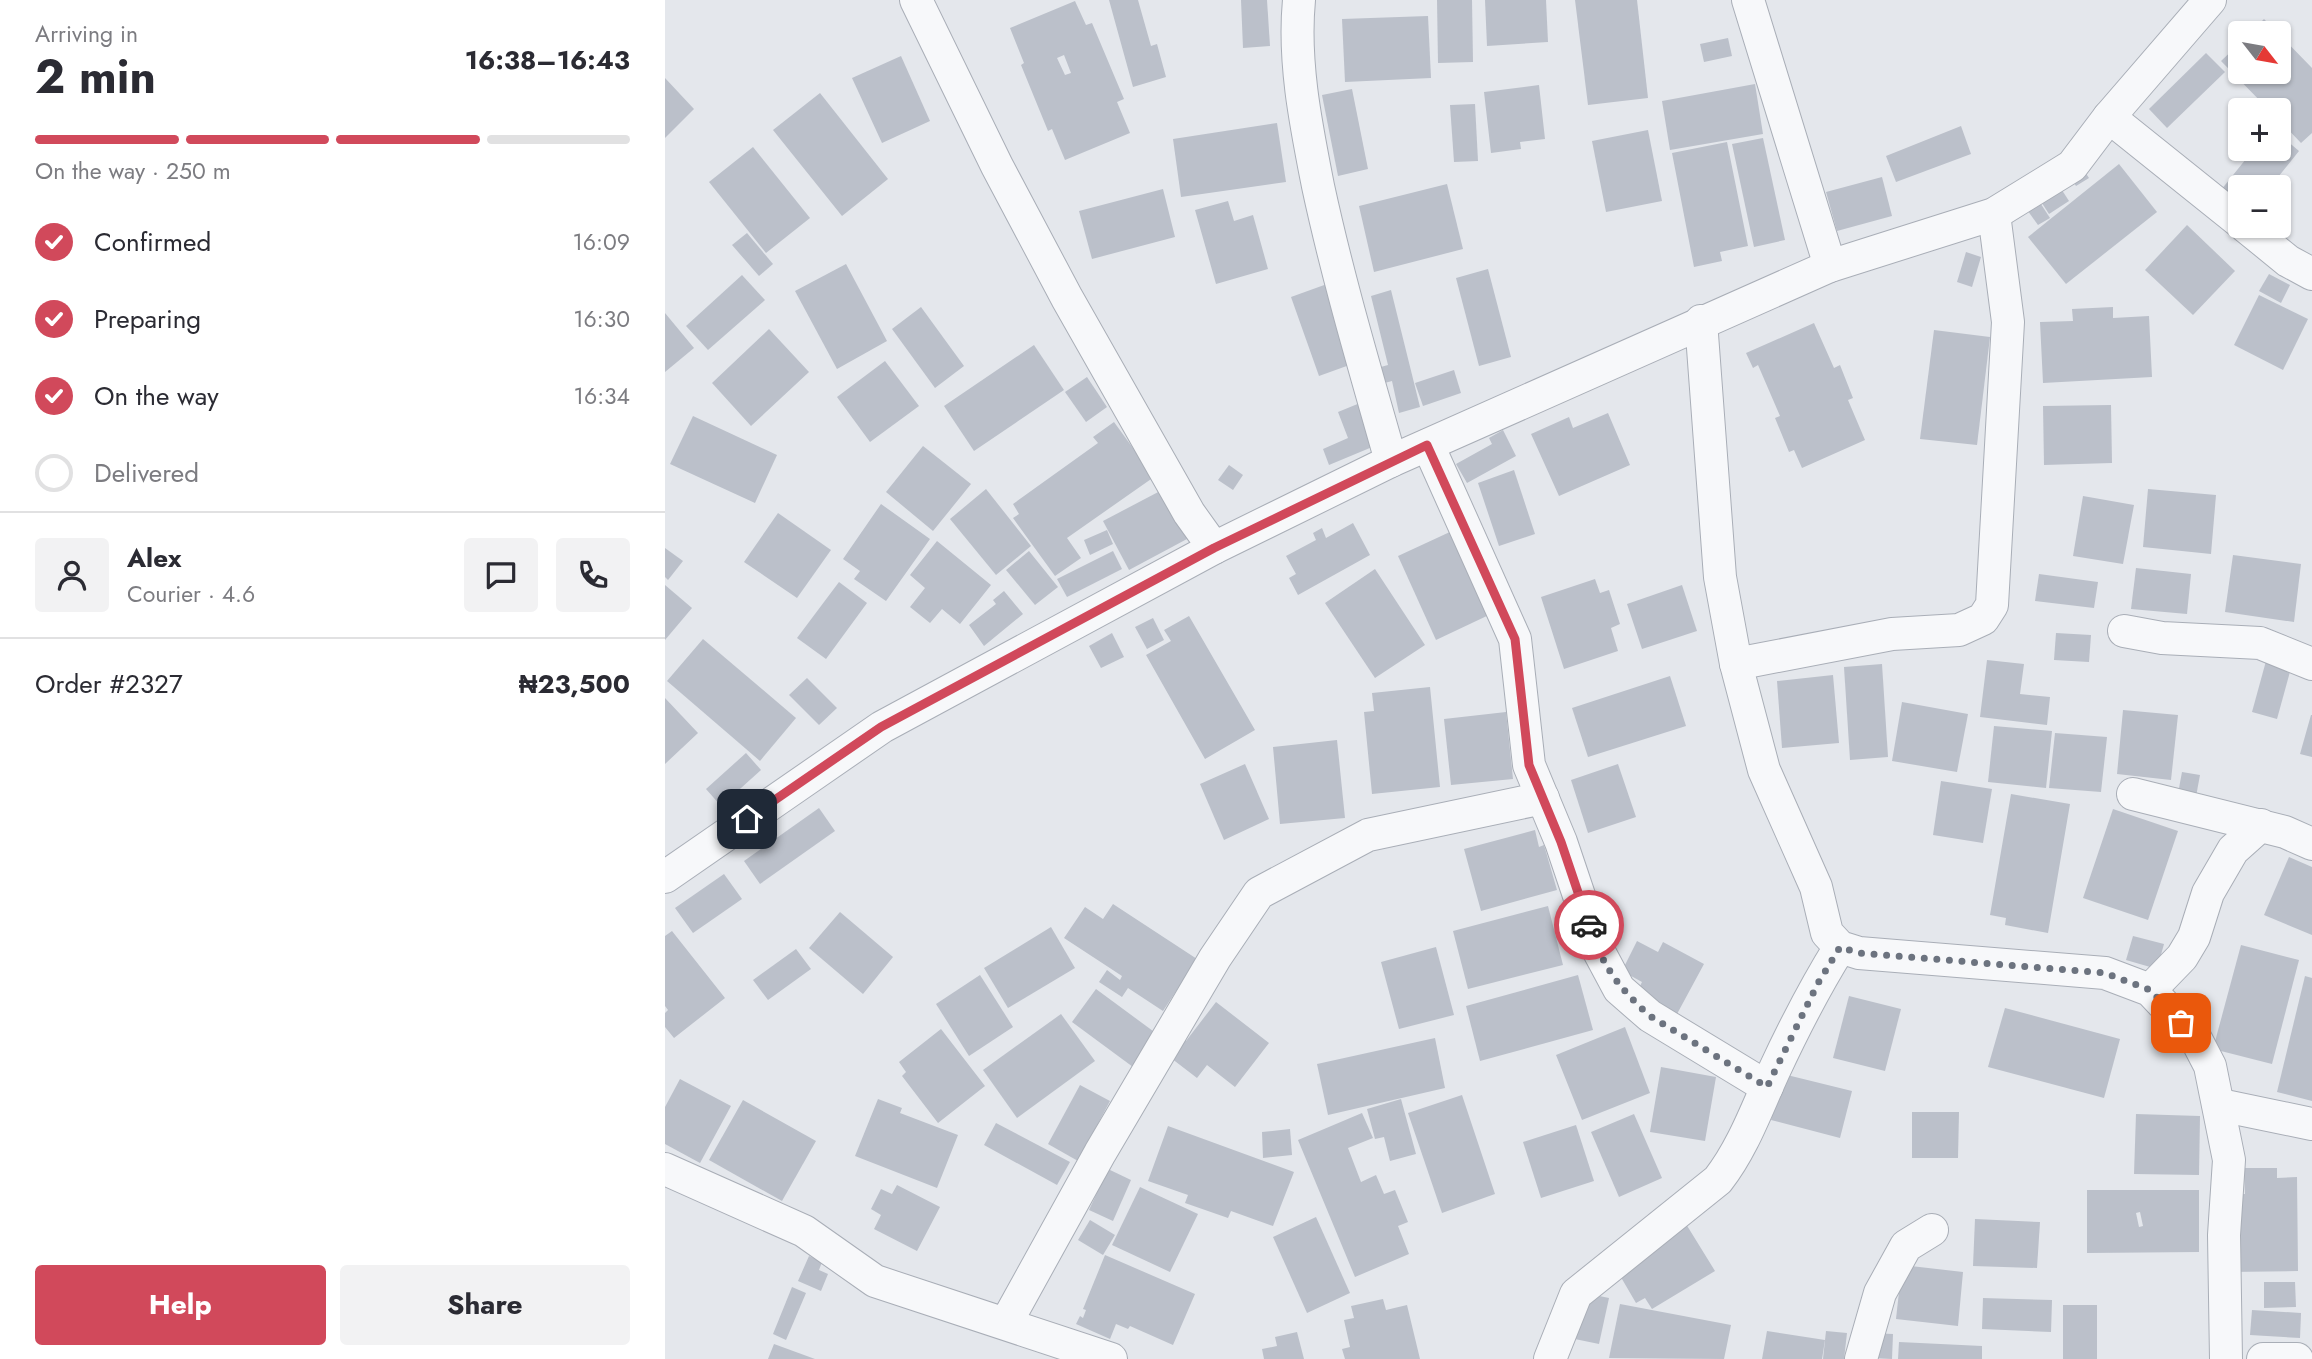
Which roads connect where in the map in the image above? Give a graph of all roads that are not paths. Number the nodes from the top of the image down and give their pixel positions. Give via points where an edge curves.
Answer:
1 (916, 0) edge
2 (1299, 0) edge
3 (1748, 0) edge
4 (2210, 0) edge
5 (2109, 117) junction
6 (2228, 212) edge
7 (1994, 214) junction
8 (2260, 238) edge
9 (1830, 266) junction
10 (2312, 274) edge
11 (1702, 321) junction
12 (1427, 445) junction
13 (1391, 461) junction
14 (1214, 548) junction
15 (2124, 631) dead end
16 (1735, 664) junction
17 (2312, 664) edge
18 (2133, 794) dead end
19 (1543, 798) junction
20 (2261, 825) junction
21 (2312, 844) edge
22 (665, 877) edge
23 (1840, 947) junction
24 (2150, 990) junction
25 (1767, 1087) junction
26 (2220, 1105) junction
27 (2312, 1124) edge
28 (667, 1173) edge
29 (1932, 1230) dead end
30 (1006, 1323) junction
31 (1111, 1359) edge
32 (1550, 1359) edge
33 (1861, 1359) edge
34 (2226, 1359) edge
35 (2263, 1359) edge
36 (2297, 1359) edge

1 - 14 street via 1067,298 1189,513
2 - 13 street via 1296,38 1310,144 1336,270
3 - 9 street
4 - 5 street
5 - 6 street
5 - 7 street via 2072,166
7 - 9 street
7 - 16 street via 2008,322 1992,605 1983,620 1959,630 1892,634
8 - 10 street
9 - 11 street
11 - 12 street
11 - 16 street via 1720,577
12 - 13 street
12 - 19 street via 1515,639 1529,765
13 - 14 street
14 - 22 street via 881,727
15 - 17 street via 2162,638 2260,643
16 - 23 street via 1765,770 1816,887 1827,933
18 - 20 street
19 - 25 street via 1596,946 1619,989 1650,1016
19 - 30 street via 1368,835 1259,893 1215,958 1100,1153
20 - 21 street
20 - 24 street via 2234,850 2208,893 2194,937 2182,957
23 - 24 street via 1859,953 2105,973
23 - 25 street
24 - 26 street via 2196,1039 2210,1066
25 - 32 street via 1733,1161 1718,1180 1576,1294
26 - 27 street
26 - 34 street via 2229,1160 2224,1235
28 - 30 street via 804,1231 875,1281
29 - 33 street via 1906,1246 1899,1257 1880,1293
30 - 31 street
35 - 36 street

